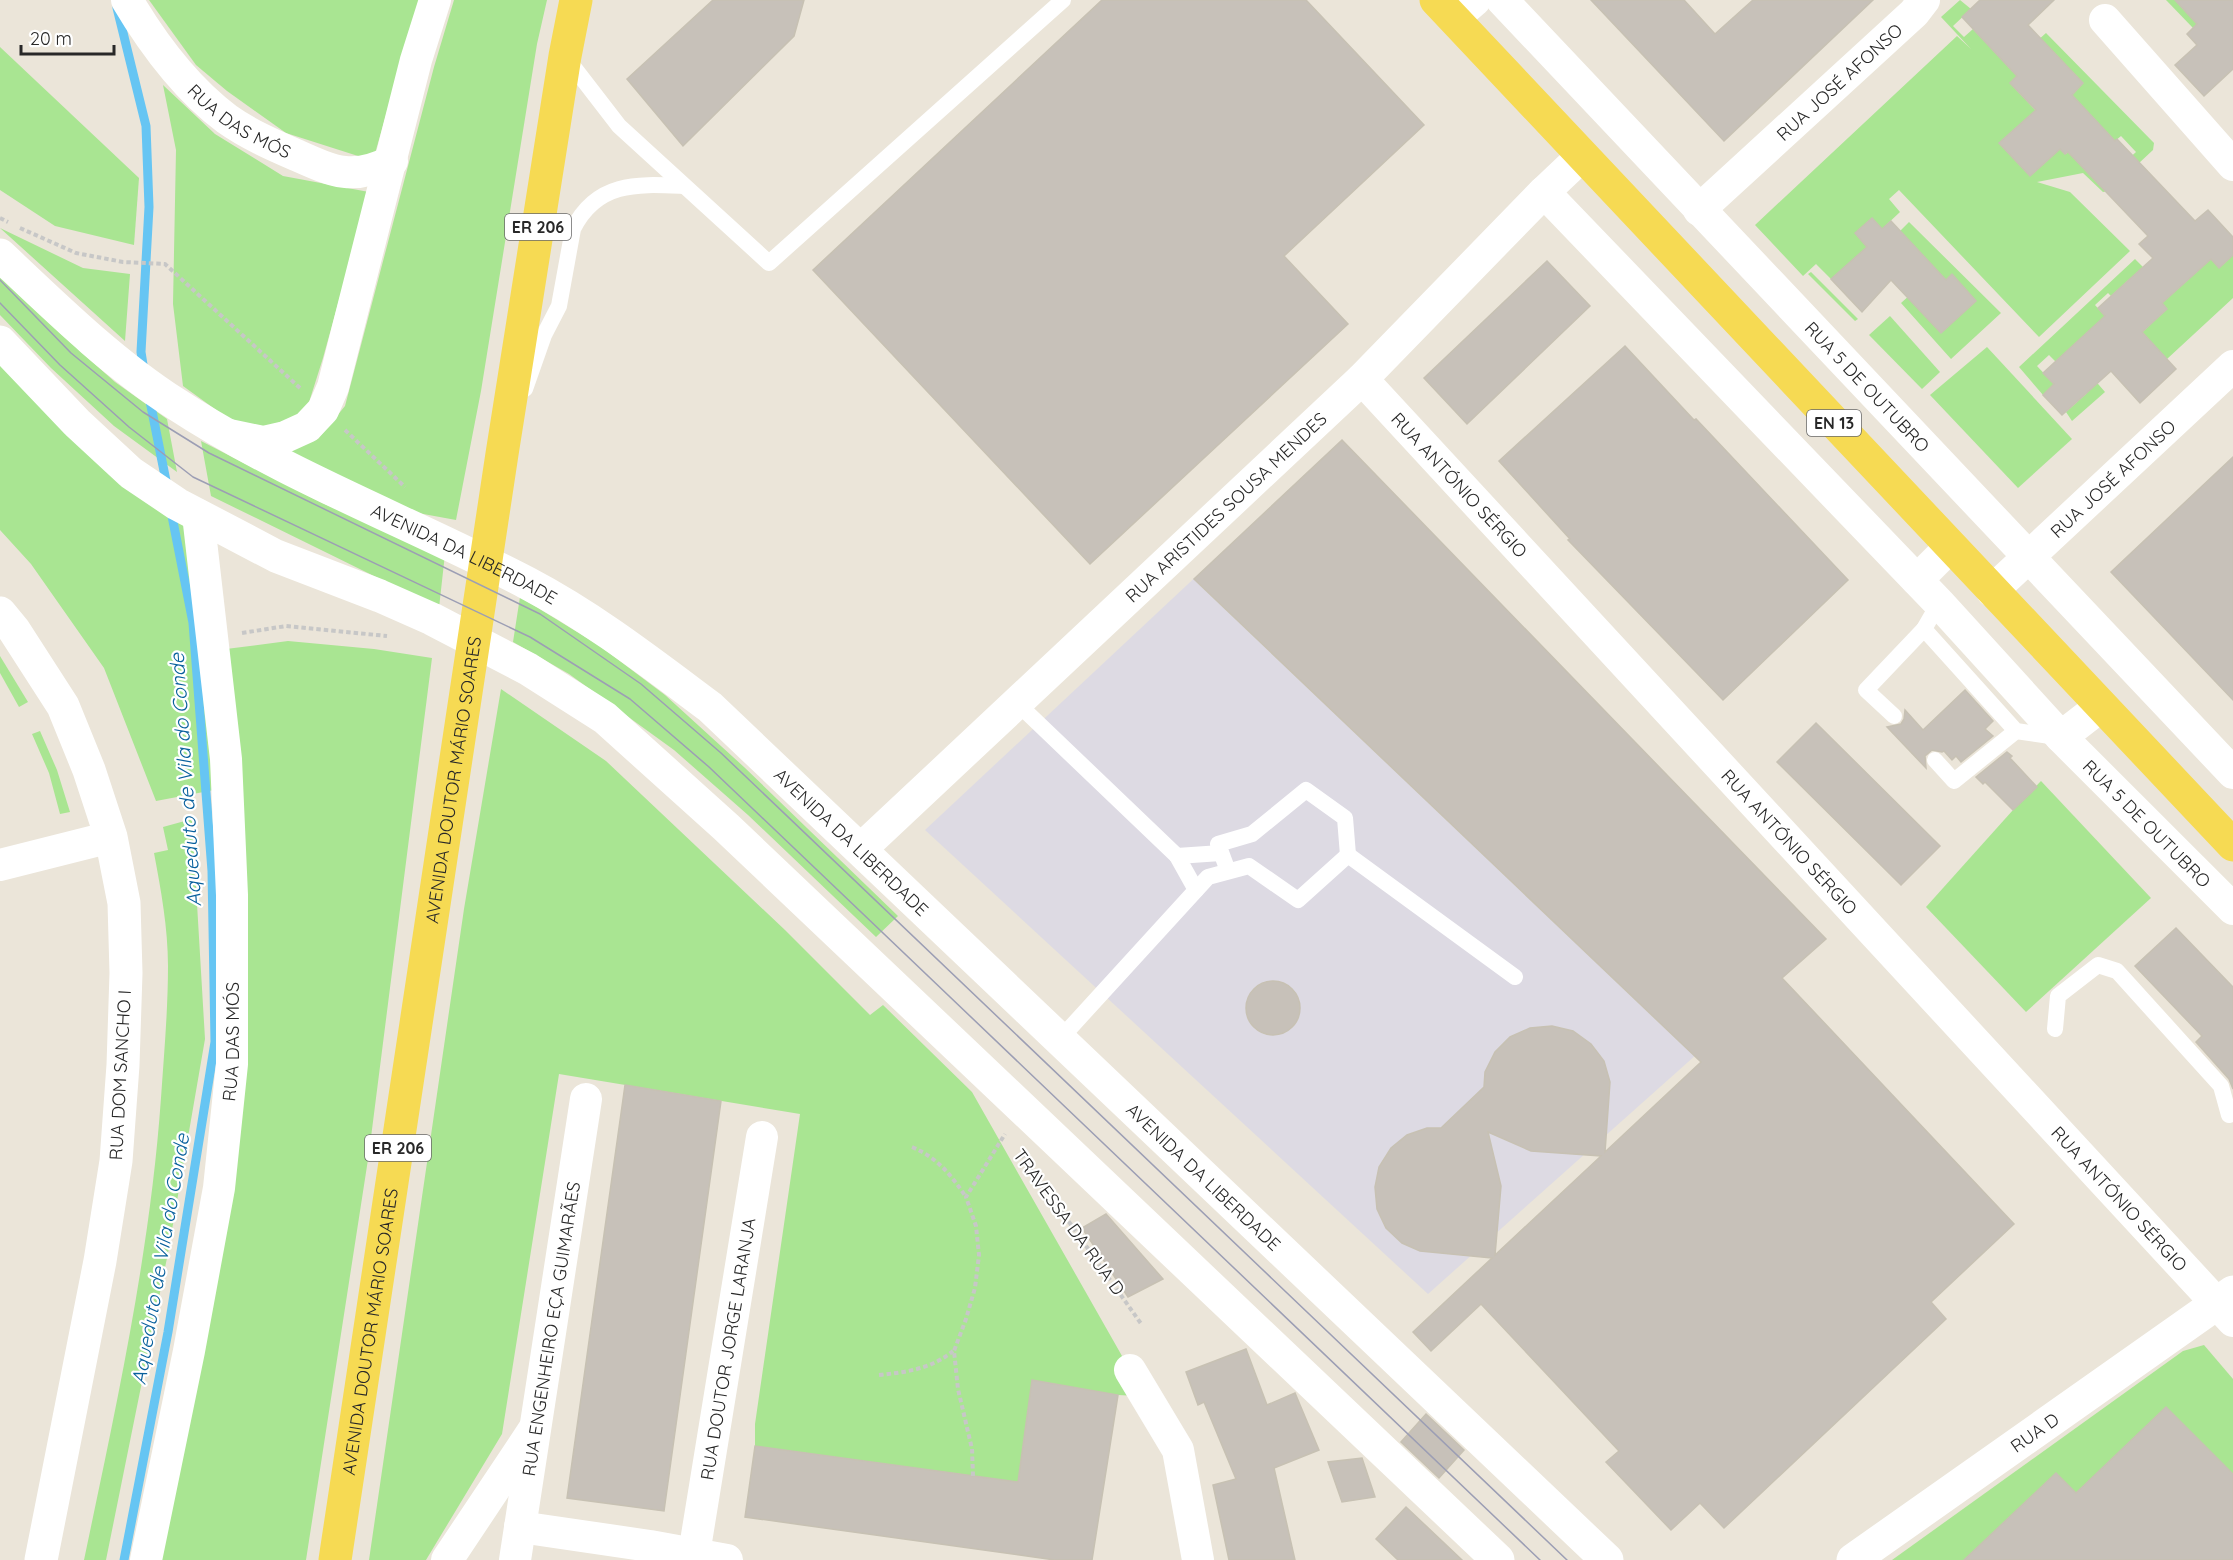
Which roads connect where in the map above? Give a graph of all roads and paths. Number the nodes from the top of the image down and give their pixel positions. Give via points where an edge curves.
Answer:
1 (127, 0) edge
2 (435, 0) edge
3 (576, 0) edge
4 (1063, 0) edge
5 (1502, 0) edge
6 (1924, 0) edge
7 (1455, 6) edge
8 (2105, 20) dead end
9 (565, 56) junction
10 (1582, 156) junction
11 (392, 161) junction
12 (2233, 165) edge
13 (683, 186) junction
14 (1544, 192) junction
15 (1699, 210) junction
16 (0, 255) edge
17 (0, 342) edge
18 (2233, 366) edge
19 (1362, 379) junction
20 (224, 434) junction
21 (505, 441) junction
22 (198, 515) junction
23 (1950, 548) junction
24 (2028, 557) junction
25 (1917, 580) junction
26 (1992, 591) junction
27 (0, 613) edge
28 (1932, 616) junction
29 (388, 636) dead end
30 (212, 638) junction
31 (1017, 703) junction
32 (2101, 706) junction
33 (1894, 717) dead end
34 (2016, 731) junction
35 (2061, 737) junction
36 (1935, 760) dead end
37 (2233, 773) edge
38 (111, 837) junction
39 (2233, 845) edge
40 (861, 849) junction
41 (1221, 853) junction
42 (1348, 855) junction
43 (1177, 856) junction
44 (0, 865) edge
45 (1228, 871) junction
46 (1196, 890) junction
47 (2233, 909) edge
48 (1515, 977) dead end
49 (2055, 1029) dead end
50 (1060, 1040) junction
51 (586, 1099) dead end
52 (2229, 1115) dead end
53 (1013, 1130) dead end
54 (1005, 1133) junction
55 (762, 1137) dead end
56 (1012, 1143) dead end
57 (912, 1147) dead end
58 (1019, 1152) dead end
59 (966, 1197) junction
60 (2228, 1306) edge
61 (1142, 1325) dead end
62 (954, 1350) junction
63 (1130, 1370) dead end
64 (879, 1375) dead end
65 (538, 1423) junction
66 (973, 1476) dead end
67 (520, 1527) junction
68 (694, 1558) edge
69 (41, 1560) edge
70 (146, 1560) edge
71 (335, 1560) edge
72 (447, 1560) edge
73 (515, 1560) edge
74 (727, 1560) edge
75 (1198, 1560) edge
76 (1498, 1560) edge
77 (1607, 1560) edge
78 (1853, 1560) edge

1 - 11 street, RUA DAS MÓS via 159,48 199,94 228,119 271,145 332,170 358,174
2 - 11 street
3 - 9 main road, AVENIDA DOUTOR MÁRIO SOARES / ER 206
4 - 13 lane via 769,263
5 - 15 street, RUA 5 DE OUTUBRO
6 - 15 street, RUA JOSÉ AFONSO
7 - 10 main road, EN 13
8 - 12 street
9 - 13 lane via 619,126
9 - 21 main road, AVENIDA DOUTOR MÁRIO SOARES / ER 206
10 - 14 street, RUA ARISTIDES SOUSA MENDES
10 - 23 main road, EN 13
11 - 20 street via 333,387 323,410 307,427 285,437 263,442
13 - 21 lane via 628,186 601,198 579,218 568,250 559,306 543,335
14 - 19 street, RUA ARISTIDES SOUSA MENDES
14 - 25 street, RUA 5 DE OUTUBRO
15 - 24 street, RUA 5 DE OUTUBRO
16 - 20 street, AVENIDA DA LIBERDADE via 106,351 174,403
17 - 22 street via 131,473
18 - 24 street, RUA JOSÉ AFONSO
19 - 31 street, RUA ARISTIDES SOUSA MENDES
19 - 60 street, RUA ANTÓNIO SÉRGIO
20 - 40 street, AVENIDA DA LIBERDADE via 528,583 587,618 710,707
21 - 71 main road, AVENIDA DOUTOR MÁRIO SOARES / ER 206
22 - 30 street, RUA DAS MÓS
22 - 76 street via 276,556 432,619 528,669 604,718 696,799
23 - 25 street
23 - 26 main road, EN 13
24 - 26 street, RUA JOSÉ AFONSO
24 - 37 street, RUA 5 DE OUTUBRO
25 - 28 street, RUA 5 DE OUTUBRO
26 - 32 main road, EN 13
27 - 38 street, RUA DOM SANCHO I via 63,706
28 - 33 lane via 1866,690
28 - 34 lane
28 - 35 street, RUA 5 DE OUTUBRO
29 - 30 path via 286,626
30 - 70 street, RUA DAS MÓS via 226,759 232,895 232,1064 219,1188
31 - 40 street, RUA ARISTIDES SOUSA MENDES
31 - 43 lane
32 - 35 street
32 - 39 main road, EN 13
34 - 35 lane
34 - 36 lane via 1954,781
35 - 47 street, RUA 5 DE OUTUBRO
38 - 44 street
38 - 69 street, RUA DOM SANCHO I via 124,903 126,962 116,1161
40 - 50 street, AVENIDA DA LIBERDADE
41 - 42 lane via 1218,844 1252,834 1306,789 1345,818
41 - 43 lane
41 - 45 lane
42 - 45 lane via 1298,900 1249,866
42 - 48 lane
43 - 46 lane
45 - 46 lane via 1208,877
46 - 50 lane
49 - 52 lane via 2058,996 2098,965 2116,971 2221,1086
50 - 77 street, AVENIDA DA LIBERDADE
51 - 65 street, RUA ENGENHEIRO EÇA GUIMARÃES
53 - 54 path, TRAVESSA DA RUA D
54 - 56 path, TRAVESSA DA RUA D
54 - 59 path
55 - 68 street, RUA DOUTOR JORGE LARANJA
57 - 59 path via 944,1167
58 - 61 path, TRAVESSA DA RUA D
59 - 62 path via 976,1226 979,1255 975,1288
60 - 78 street, RUA D
62 - 64 path via 940,1361 915,1371
62 - 66 path via 958,1389 972,1449
63 - 75 street via 1178,1450
65 - 67 street, RUA ENGENHEIRO EÇA GUIMARÃES
65 - 72 street
67 - 68 street via 650,1546
67 - 73 street, RUA ENGENHEIRO EÇA GUIMARÃES
68 - 74 street

